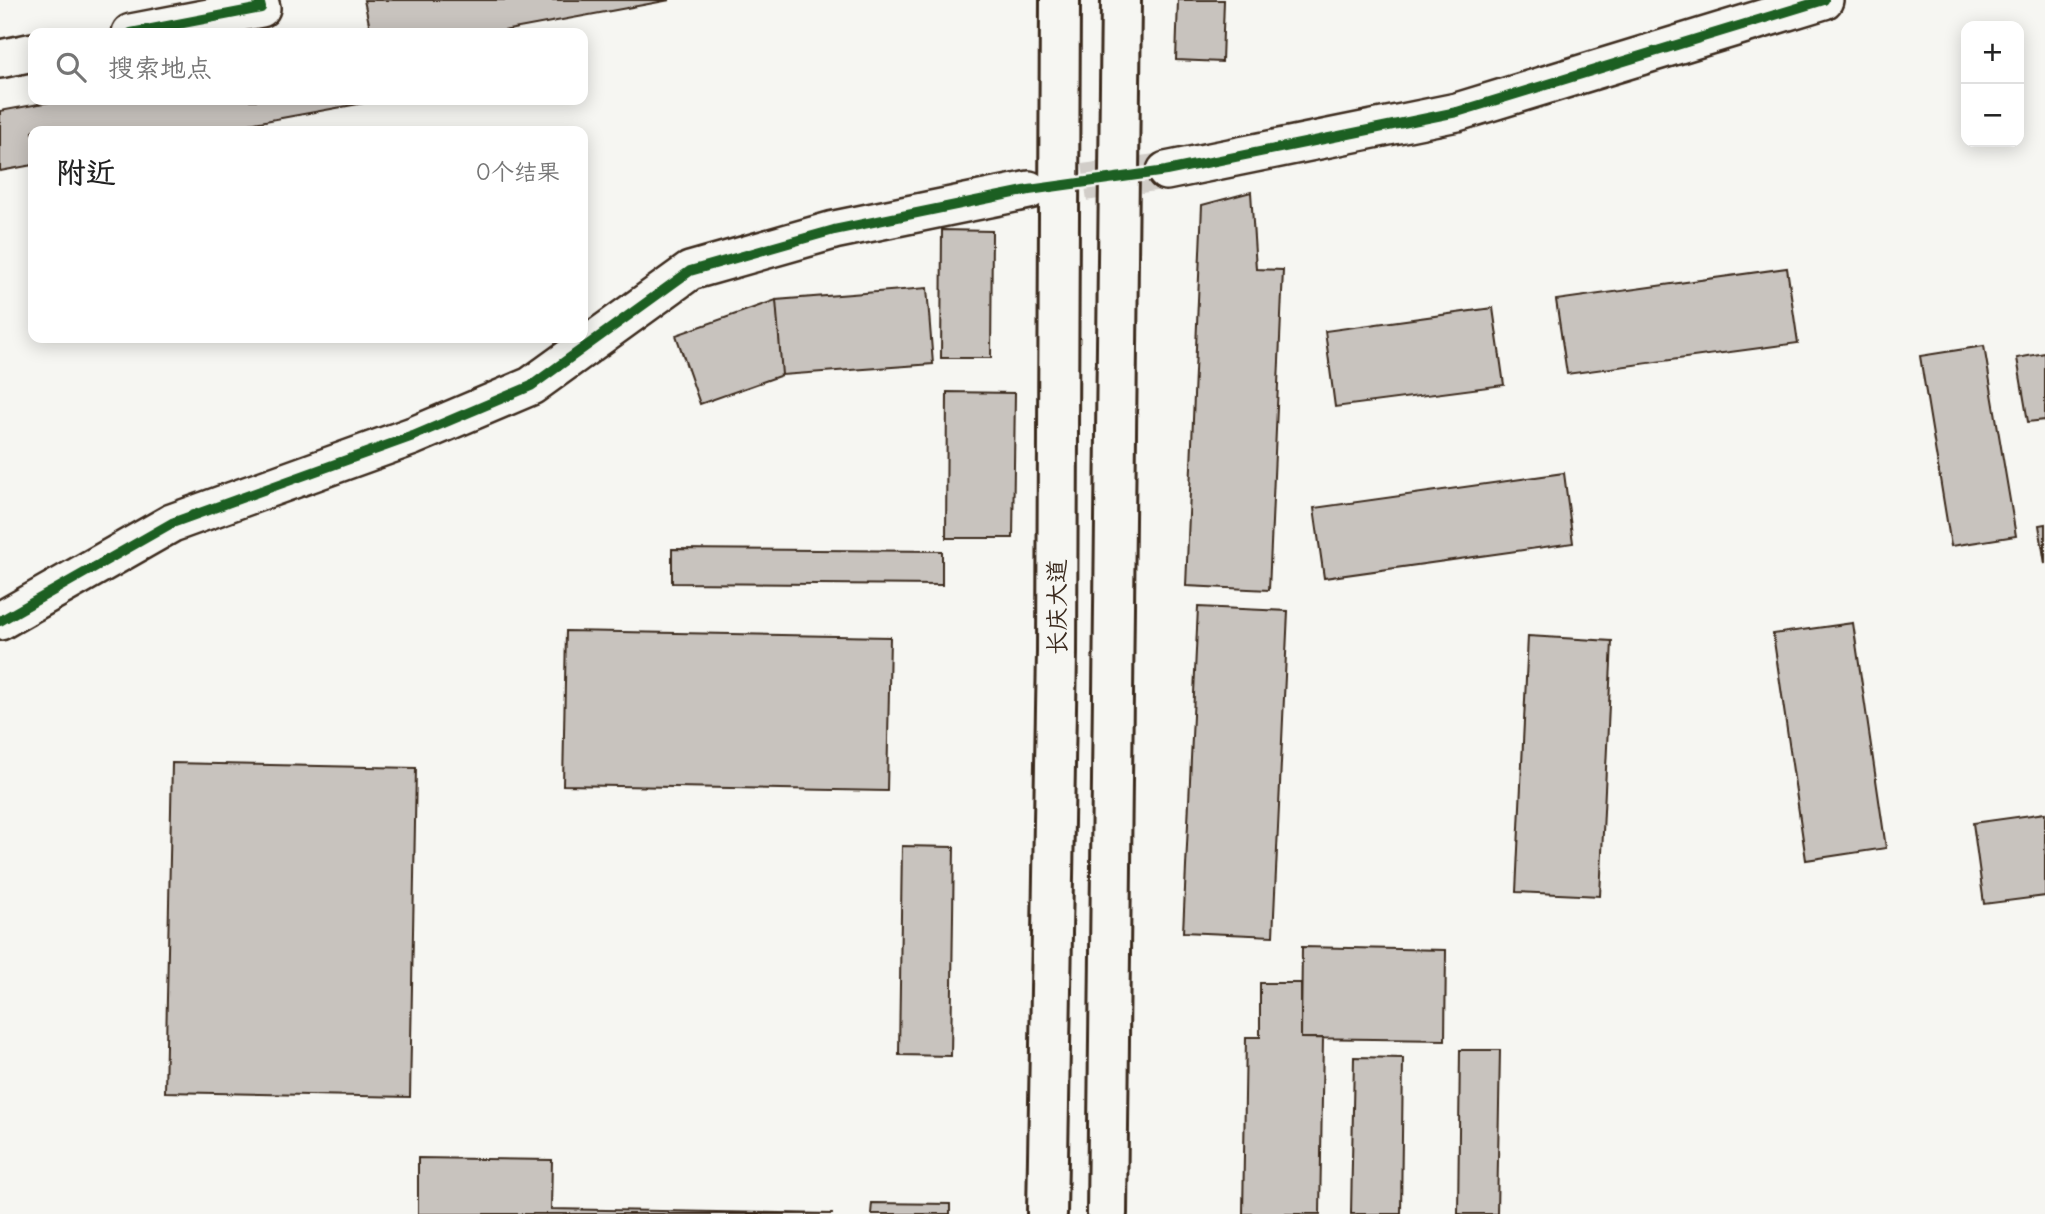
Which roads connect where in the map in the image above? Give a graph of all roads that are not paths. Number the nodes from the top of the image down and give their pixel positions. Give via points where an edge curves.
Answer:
1 (259, 0) edge
2 (1060, 0) edge
3 (1121, 0) edge
4 (1824, 0) edge
5 (157, 28) edge
6 (28, 53) edge
7 (0, 59) edge
8 (1166, 171) tunnel mouth
9 (1029, 190) tunnel mouth
10 (0, 621) edge
11 (1047, 1214) edge
12 (1107, 1214) edge

1 - 5 street via 261,8
2 - 11 main road, 长庆大道 via 1057,639
3 - 12 main road
4 - 8 street via 1457,112
6 - 7 street
9 - 10 street via 834,230 690,271 531,386 414,436 172,523

